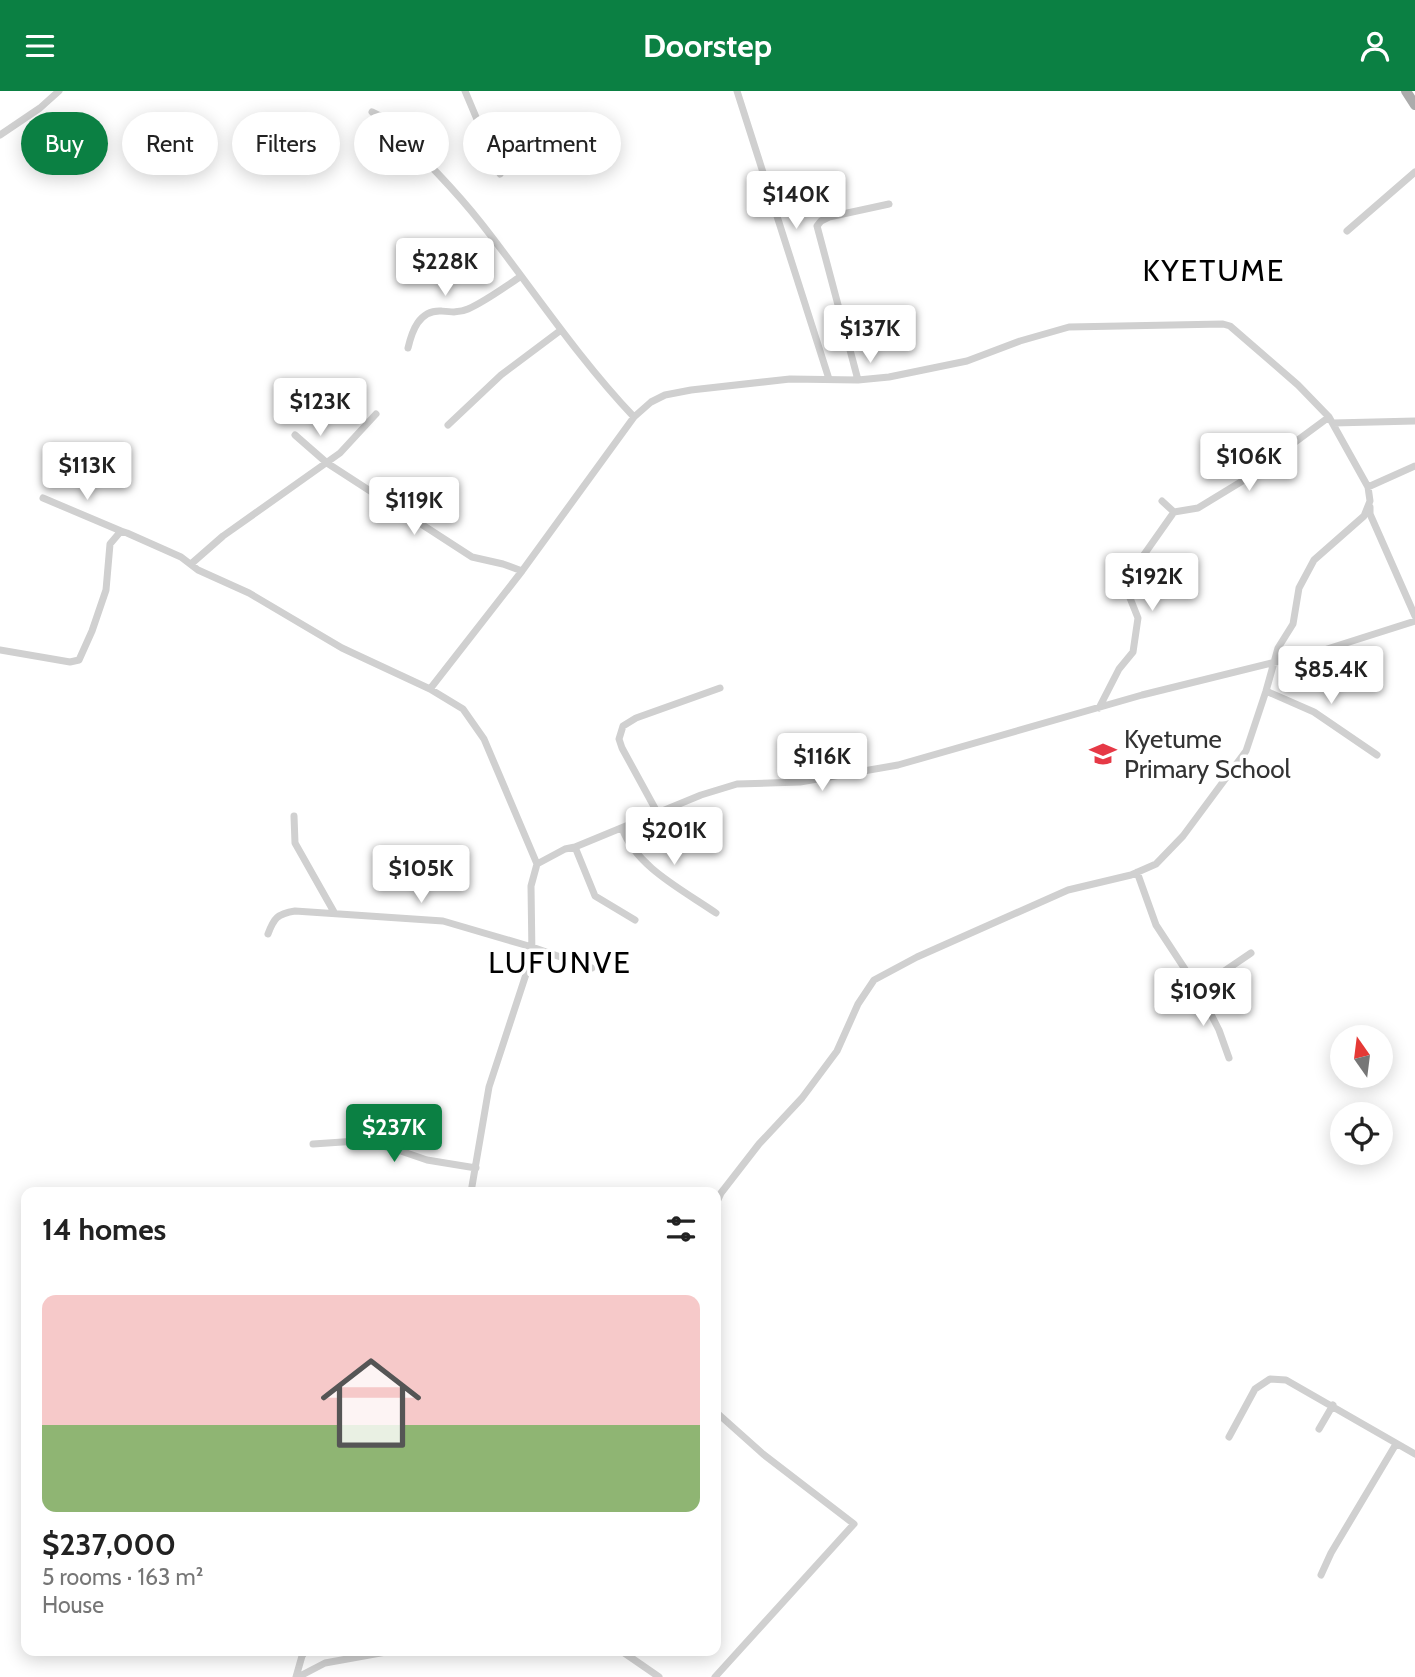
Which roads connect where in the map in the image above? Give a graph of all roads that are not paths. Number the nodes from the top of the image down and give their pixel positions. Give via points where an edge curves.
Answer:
1 (59, 91) edge
2 (464, 91) edge
3 (737, 91) edge
4 (1406, 91) edge
5 (1415, 105) edge
6 (473, 112) edge
7 (0, 135) edge
8 (1415, 171) edge
9 (437, 175) edge
10 (889, 204) dead end
11 (1348, 231) dead end
12 (520, 277) junction
13 (561, 330) junction
14 (408, 348) dead end
15 (829, 379) junction
16 (858, 380) junction
17 (376, 414) dead end
18 (634, 418) junction
19 (1331, 420) junction
20 (1415, 421) edge
21 (448, 425) dead end
22 (295, 435) dead end
23 (327, 463) junction
24 (1415, 466) edge
25 (1368, 487) junction
26 (43, 498) dead end
27 (1162, 501) dead end
28 (1370, 501) junction
29 (1174, 512) junction
30 (121, 531) junction
31 (191, 564) junction
32 (522, 571) junction
33 (1415, 618) edge
34 (0, 650) edge
35 (1273, 663) junction
36 (720, 688) dead end
37 (430, 689) junction
38 (1266, 691) junction
39 (1099, 708) junction
40 (1377, 755) dead end
41 (657, 812) junction
42 (294, 816) dead end
43 (622, 828) junction
44 (575, 847) junction
45 (537, 864) junction
46 (1137, 872) junction
47 (334, 912) junction
48 (716, 913) dead end
49 (635, 920) dead end
50 (268, 935) dead end
51 (532, 947) junction
52 (1251, 953) dead end
53 (592, 968) dead end
54 (1198, 989) junction
55 (1229, 1058) dead end
56 (313, 1145) dead end
57 (476, 1168) junction
58 (472, 1187) edge
59 (721, 1193) edge
60 (1333, 1405) junction
61 (721, 1416) edge
62 (1319, 1429) dead end
63 (1229, 1437) dead end
64 (1396, 1444) junction
65 (1415, 1454) edge
66 (1321, 1575) dead end
67 (302, 1656) edge
68 (364, 1656) edge
69 (629, 1656) edge
70 (297, 1677) edge
71 (659, 1677) edge
72 (715, 1677) edge

1 - 7 street
2 - 6 street
3 - 15 street
4 - 5 main road
8 - 11 street
9 - 12 street via 480,222
10 - 16 street via 830,217 817,226
12 - 13 street
12 - 14 street via 469,309 425,315 416,323
13 - 18 street
13 - 21 street via 501,375
15 - 16 street
15 - 18 street via 790,379 665,395
16 - 19 street via 967,361 1069,327 1215,323 1230,326
17 - 23 street
18 - 32 street
19 - 20 street
19 - 25 street
19 - 29 street via 1198,508
22 - 23 street
23 - 31 street
23 - 32 street via 472,557
24 - 25 street
25 - 28 street
26 - 30 street
27 - 29 street
28 - 33 street via 1370,514
28 - 35 street via 1364,516 1314,560 1299,588 1293,624
29 - 39 street via 1124,583 1138,618 1133,652
30 - 31 street
30 - 34 street via 110,544 106,590 79,660
31 - 37 street via 342,648
32 - 37 street
33 - 35 street
35 - 38 street
35 - 39 street
36 - 41 street via 623,726 621,748
37 - 45 street via 463,709 484,739
38 - 40 street via 1314,712
38 - 46 street via 1246,751 1229,775 1157,864
39 - 41 street via 898,765 800,782 737,784
41 - 43 street
42 - 47 street via 295,843
43 - 44 street
43 - 48 street via 642,859
44 - 45 street
44 - 49 street via 595,896
45 - 51 street via 531,886
46 - 54 street via 1156,925
46 - 59 street via 1068,890 874,980 837,1051
47 - 50 street via 282,913 275,917
47 - 51 street via 443,921
51 - 53 street
51 - 57 street via 489,1087
52 - 54 street
54 - 55 street
56 - 57 street via 357,1142
57 - 58 street
60 - 62 street
60 - 63 street via 1286,1380 1270,1379 1255,1389
60 - 64 street
61 - 72 street via 854,1524
64 - 65 street
64 - 66 street
67 - 70 street
68 - 70 street via 325,1663
69 - 71 street

